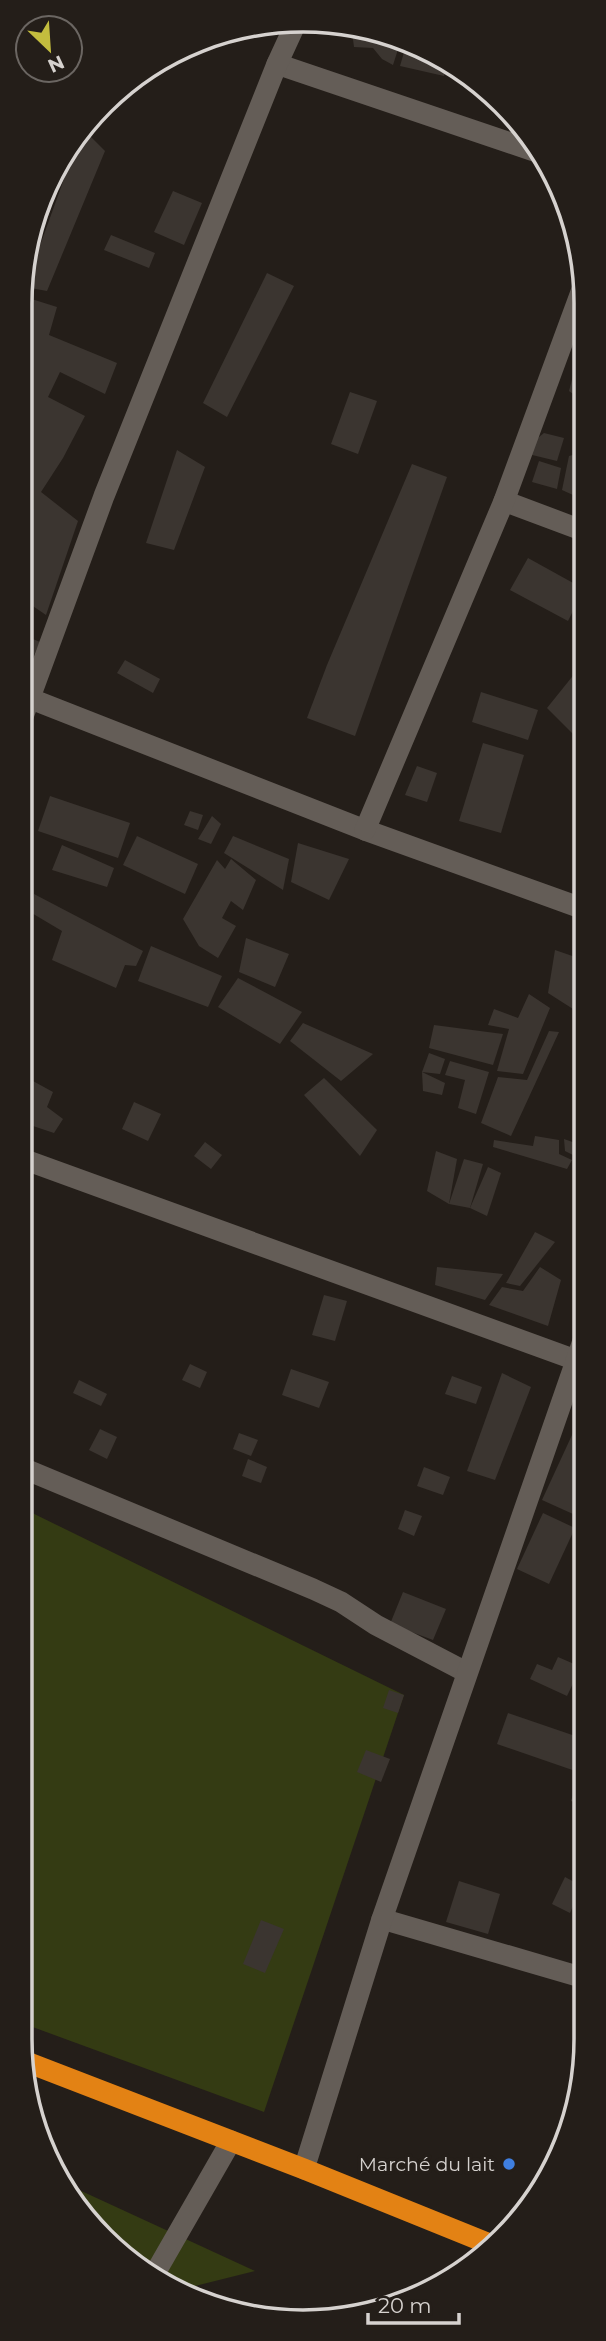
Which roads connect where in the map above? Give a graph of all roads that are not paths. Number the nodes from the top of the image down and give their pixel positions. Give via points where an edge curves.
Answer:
1 (292, 32) edge
2 (276, 64) junction
3 (526, 148) edge
4 (574, 311) edge
5 (504, 501) junction
6 (574, 527) edge
7 (32, 682) edge
8 (32, 699) edge
9 (365, 830) junction
10 (574, 905) edge
11 (32, 1162) edge
12 (574, 1359) edge
13 (574, 1377) edge
14 (32, 1472) edge
15 (466, 1672) junction
16 (382, 1919) junction
17 (574, 1975) edge
18 (33, 2064) edge
19 (231, 2141) junction
20 (304, 2169) junction
21 (483, 2241) edge
22 (158, 2268) edge

1 - 2 street
2 - 3 street
2 - 7 street
4 - 5 street
5 - 6 street
5 - 9 street
8 - 9 street
9 - 10 street
11 - 12 street
13 - 15 street
14 - 15 street via 313,1589
15 - 16 street
16 - 17 street
16 - 20 street
18 - 19 highway
19 - 20 highway
19 - 22 street
20 - 21 highway

